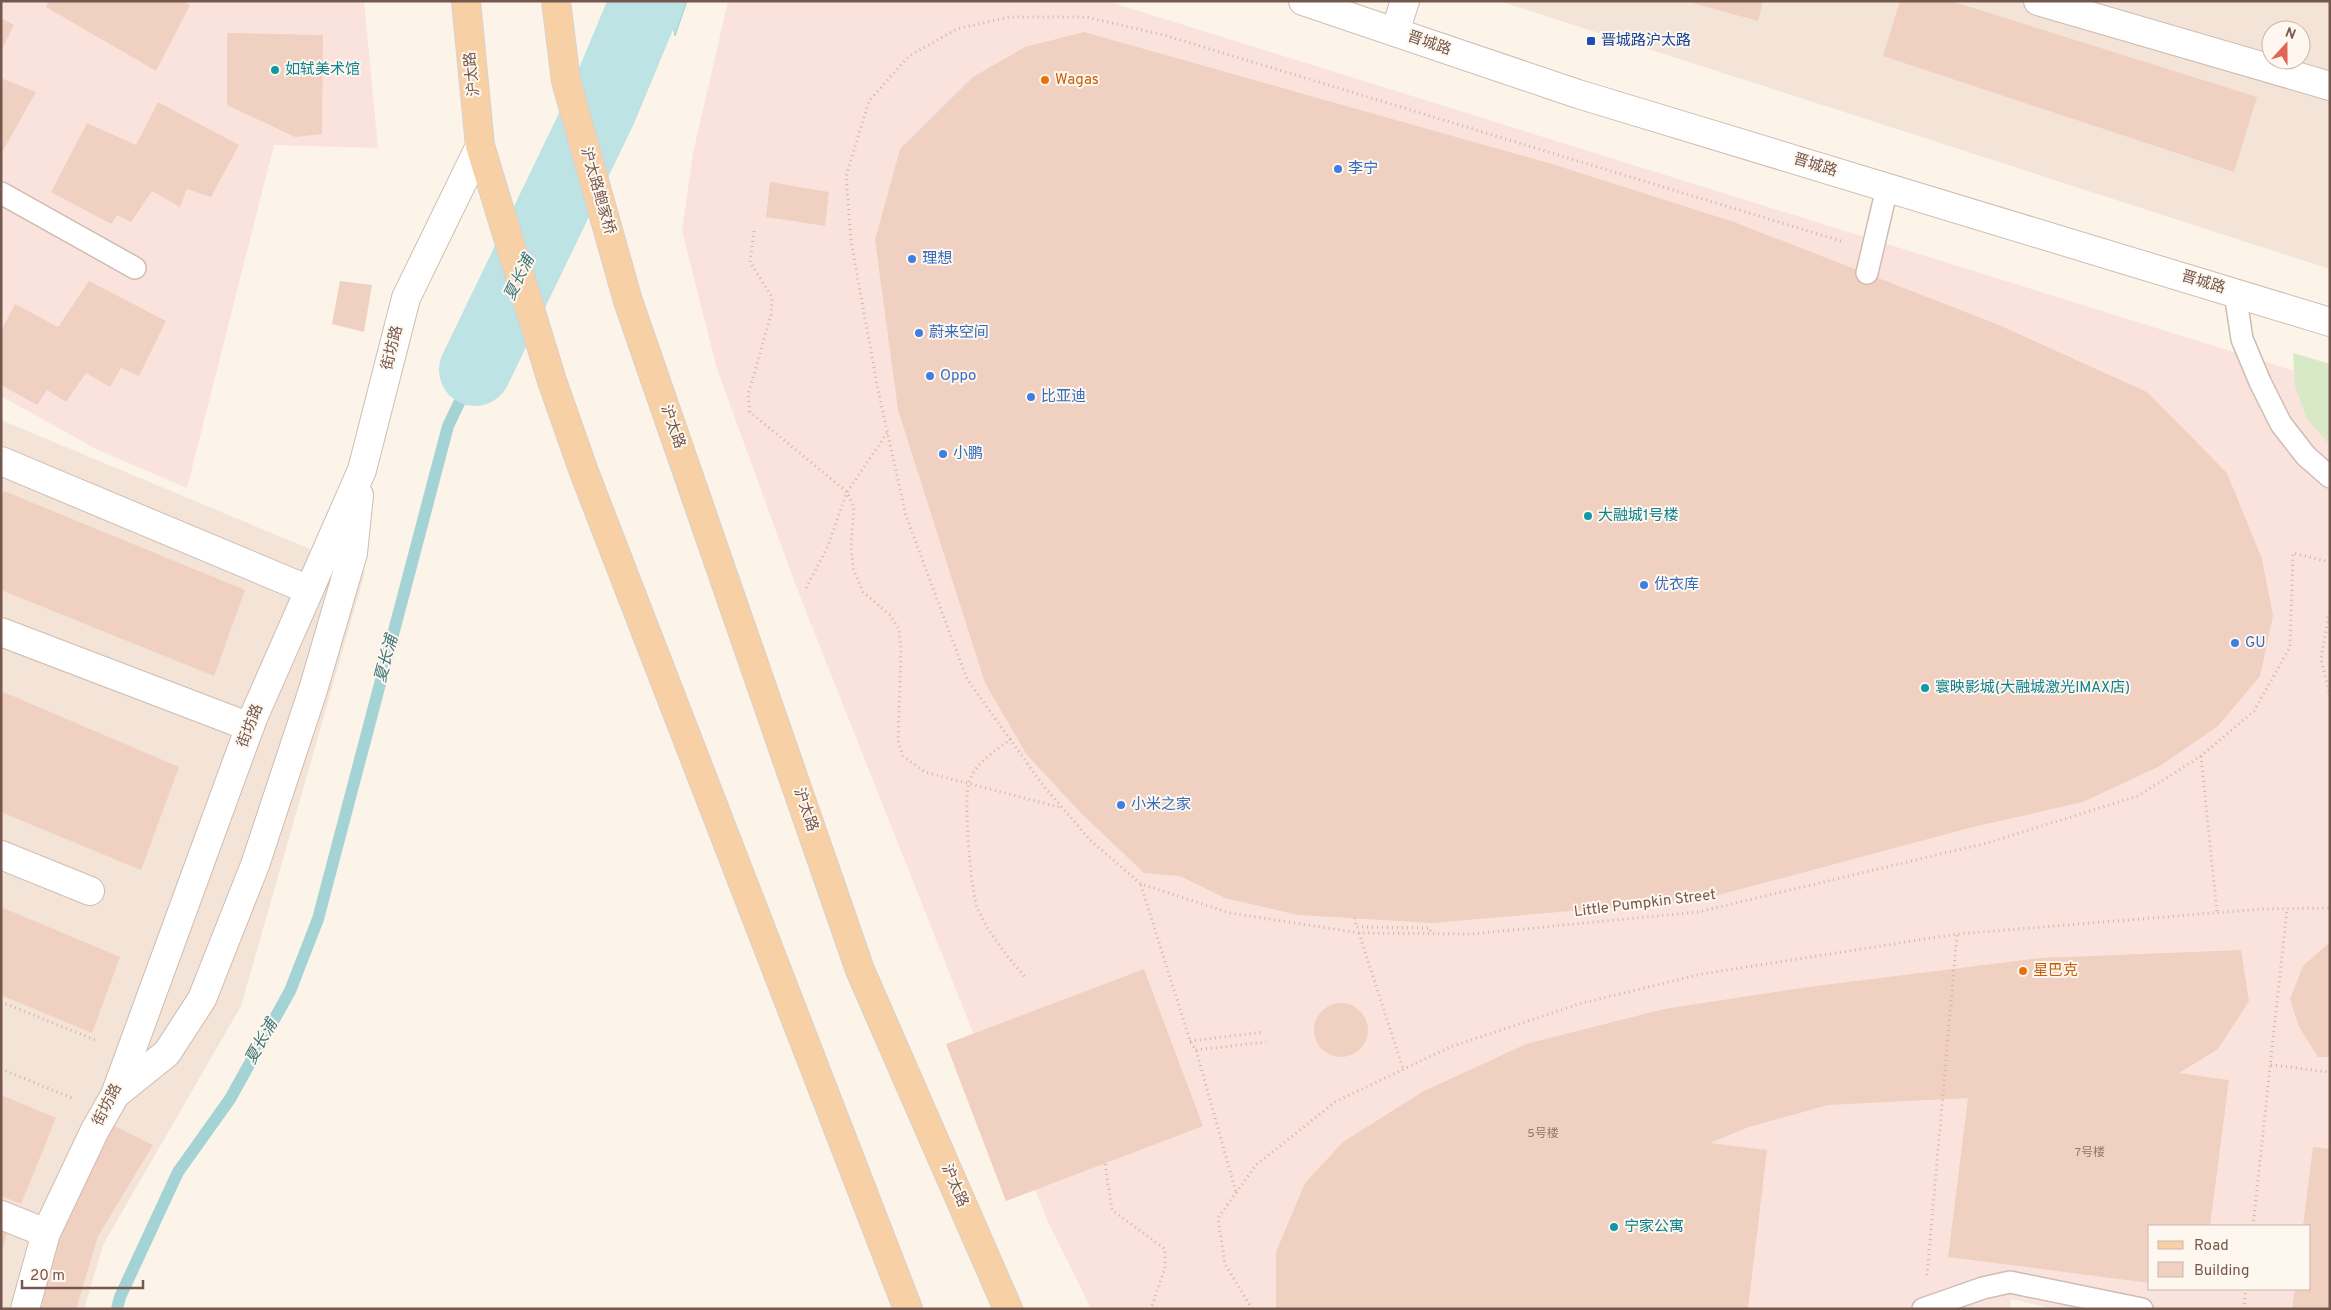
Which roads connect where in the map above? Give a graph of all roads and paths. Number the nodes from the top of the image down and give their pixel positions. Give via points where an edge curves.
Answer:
1 (466, 1) edge
2 (556, 1) edge
3 (1303, 1) edge
4 (1405, 1) edge
5 (2038, 1) edge
6 (1395, 32) junction
7 (2330, 86) edge
8 (480, 146) junction
9 (1887, 188) junction
10 (1, 193) edge
11 (754, 231) dead end
12 (1873, 250) junction
13 (135, 268) dead end
14 (1867, 273) dead end
15 (2235, 293) junction
16 (628, 301) joint
17 (2330, 322) edge
18 (888, 433) junction
19 (1, 461) edge
20 (362, 470) junction
21 (2330, 477) edge
22 (847, 492) junction
23 (2330, 562) edge
24 (806, 588) dead end
25 (309, 590) junction
26 (2330, 607) edge
27 (1, 632) edge
28 (2330, 696) edge
29 (250, 727) junction
30 (1010, 739) junction
31 (2201, 756) junction
32 (969, 782) junction
33 (1064, 809) junction
34 (1, 854) edge
35 (1141, 884) junction
36 (90, 891) dead end
37 (2330, 908) edge
38 (2287, 909) junction
39 (2217, 913) junction
40 (1355, 918) dead end
41 (1359, 933) junction
42 (1430, 934) junction
43 (1956, 934) junction
44 (1027, 979) dead end
45 (1, 1002) edge
46 (1263, 1032) dead end
47 (1190, 1041) junction
48 (1266, 1042) dead end
49 (1196, 1050) junction
50 (130, 1054) junction
51 (2271, 1065) junction
52 (1, 1069) edge
53 (1403, 1069) junction
54 (2330, 1072) edge
55 (110, 1104) junction
56 (1105, 1164) dead end
57 (1236, 1192) junction
58 (1, 1215) edge
59 (2253, 1225) edge
60 (46, 1234) junction
61 (2246, 1290) edge
62 (1923, 1308) edge
63 (25, 1309) edge
64 (908, 1309) edge
65 (1008, 1309) edge
66 (1151, 1309) edge
67 (1252, 1309) edge
68 (2142, 1309) edge
69 (2244, 1309) edge

1 - 8 main road, 沪太路
2 - 16 main road, 沪太路鲍家桥 via 566,81
3 - 6 street, 晋城路
4 - 6 street
5 - 7 street
6 - 9 street, 晋城路 via 1578,94
8 - 20 street, 街坊路 via 406,298
8 - 64 main road via 552,381 584,472
9 - 12 lane
9 - 15 street, 晋城路
10 - 13 lane
11 - 22 path via 750,262 772,297 771,315 748,395 750,412
12 - 14 lane
12 - 18 path via 1164,35 1086,17 1009,17 957,29 909,56 869,101 846,176 851,241
15 - 17 street, 晋城路
15 - 21 lane via 2242,340 2281,424 2306,456
16 - 65 main road, 沪太路 via 860,970
18 - 22 path
18 - 30 path via 906,516 968,678
19 - 25 street
20 - 25 street, 街坊路
20 - 55 street via 353,553 313,690 255,865 206,990 167,1053
22 - 24 path via 828,546
22 - 32 path via 854,507 853,568 863,592 890,615 899,629 898,741 904,756 925,772
23 - 31 path, Little Pumpkin Street via 2293,553 2290,647 2254,711
25 - 29 street, 街坊路
26 - 28 path via 2321,659
27 - 29 street
29 - 50 street, 街坊路
30 - 32 path via 984,758
30 - 33 path
31 - 39 path
31 - 42 path, Little Pumpkin Street via 2138,796 1987,843 1698,912 1471,934
32 - 33 path
32 - 44 path via 966,809 977,906 1006,955
33 - 35 path via 1090,840
34 - 36 street
35 - 41 path, Little Pumpkin Street via 1230,913
35 - 47 path
37 - 38 path
38 - 39 path
38 - 51 path
39 - 43 path
40 - 42 path via 1356,927 1430,928
41 - 42 path, Little Pumpkin Street
41 - 53 path
43 - 53 path via 1702,974 1582,1003 1450,1046
43 - 62 path
45 - 50 path
46 - 47 path
47 - 49 path
48 - 49 path
49 - 57 path
50 - 55 street, 街坊路
51 - 54 path
51 - 59 path
52 - 55 path
53 - 57 path via 1335,1102 1256,1165
55 - 60 street, 街坊路
56 - 66 path via 1112,1210 1164,1249 1164,1268
57 - 67 path via 1218,1218 1225,1264
58 - 60 street
60 - 63 street, 街坊路
61 - 69 path
62 - 68 lane via 2010,1282

